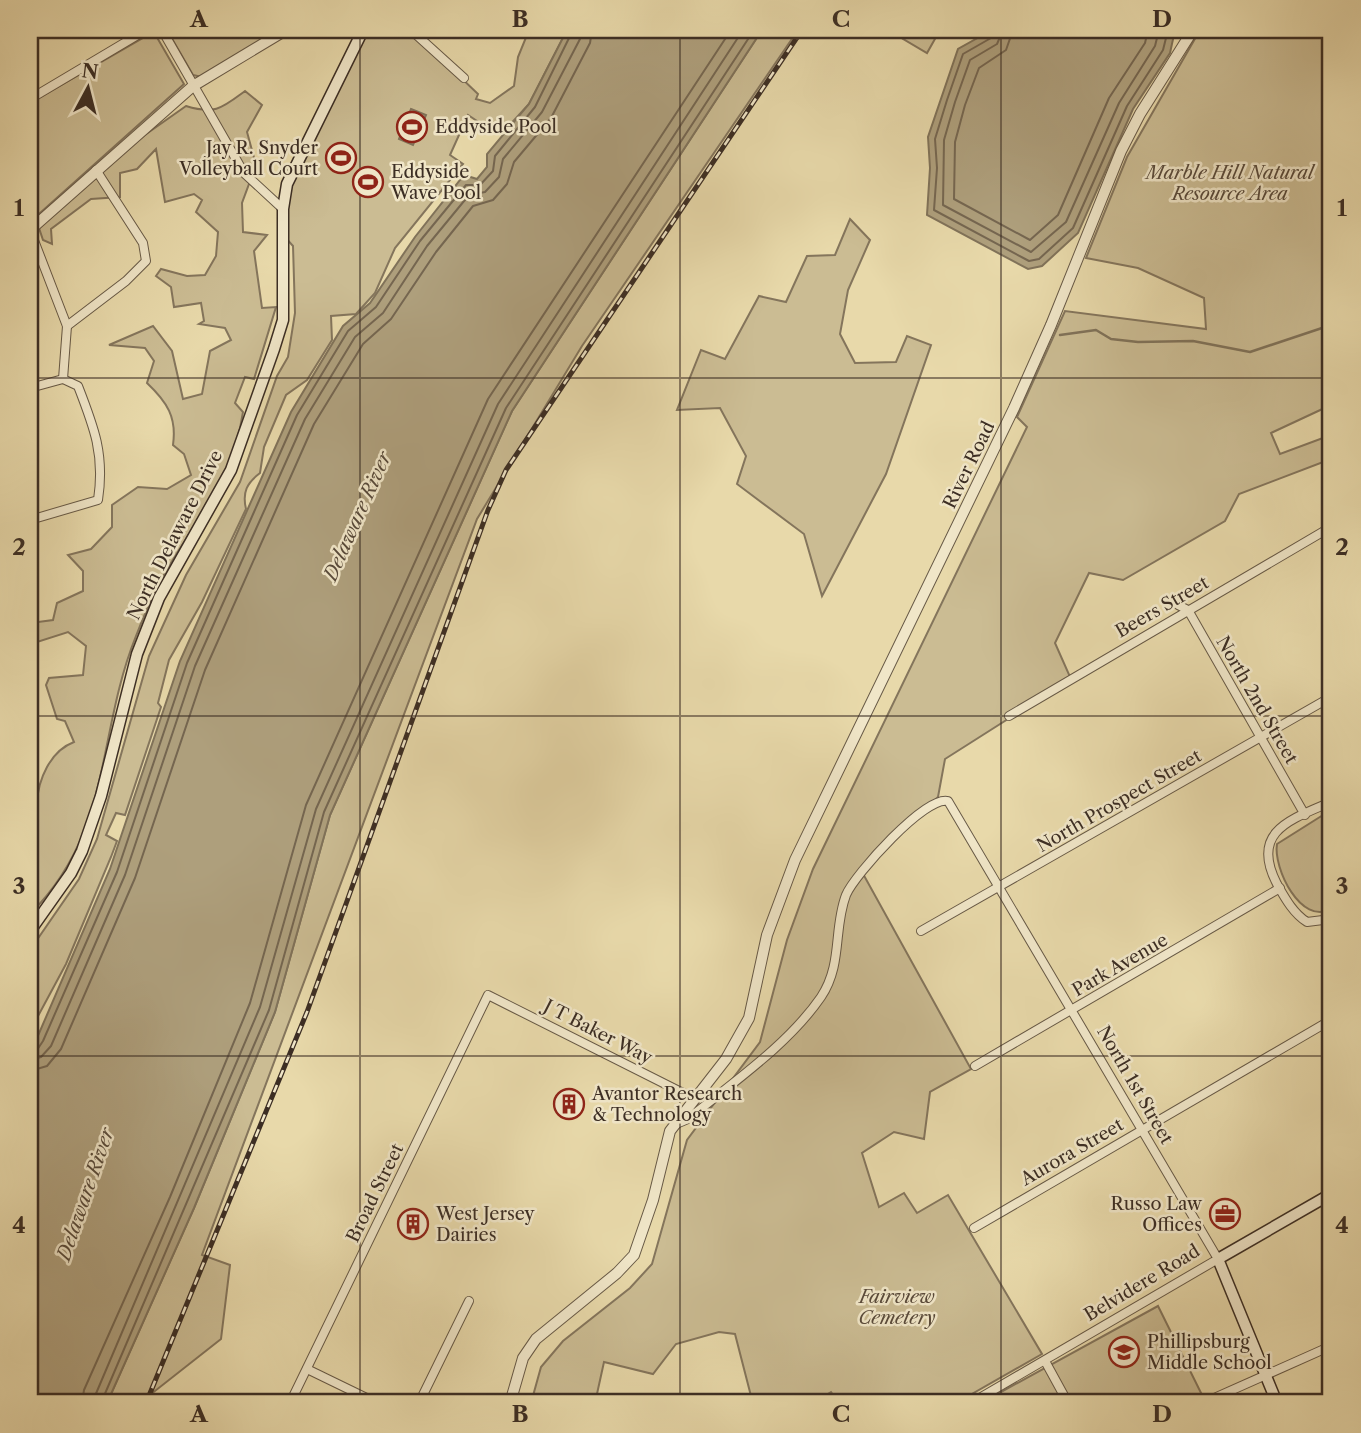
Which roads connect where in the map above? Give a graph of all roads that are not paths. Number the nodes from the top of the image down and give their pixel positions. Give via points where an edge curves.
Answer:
1 (146, 30) edge
2 (162, 30) edge
3 (286, 30) edge
4 (363, 30) edge
5 (411, 30) edge
6 (1193, 30) edge
7 (464, 78) dead end
8 (193, 86) junction
9 (30, 99) edge
10 (96, 170) junction
11 (283, 209) junction
12 (30, 230) edge
13 (67, 326) junction
14 (63, 379) junction
15 (30, 388) edge
16 (30, 520) edge
17 (1331, 527) edge
18 (1178, 605) dead end
19 (1188, 610) junction
20 (1331, 697) edge
21 (1009, 716) dead end
22 (1260, 738) junction
23 (1331, 802) edge
24 (1305, 815) junction
25 (1000, 888) junction
26 (1280, 888) junction
27 (1331, 919) edge
28 (30, 931) edge
29 (921, 931) dead end
30 (488, 995) joint
31 (1072, 1011) junction
32 (1331, 1020) edge
33 (975, 1066) dead end
34 (693, 1098) junction
35 (673, 1125) junction
36 (1141, 1130) junction
37 (1331, 1194) edge
38 (974, 1228) dead end
39 (1218, 1259) junction
40 (469, 1301) dead end
41 (1331, 1346) edge
42 (1045, 1362) junction
43 (307, 1369) junction
44 (1265, 1376) junction
45 (290, 1403) edge
46 (377, 1403) edge
47 (419, 1403) edge
48 (510, 1403) edge
49 (971, 1403) edge
50 (1068, 1403) edge
51 (1203, 1403) edge
52 (1277, 1403) edge

1 - 9 street
2 - 8 street
3 - 8 street
4 - 11 main road, North Delaware Drive via 300,152
5 - 7 street
6 - 34 street, River Road via 1121,151 1014,408 795,860 774,916 742,1033
8 - 10 street
8 - 11 street via 244,173
10 - 12 street
10 - 13 street via 143,243 146,261
11 - 28 main road, North Delaware Drive via 284,304 274,349 231,470 159,598 137,654 101,796 82,851
12 - 13 street
13 - 14 street
14 - 15 street
14 - 16 street via 78,386 98,441 98,500
17 - 19 street, Beers Street
18 - 19 street
19 - 21 street, Beers Street
19 - 22 street, North 2nd Street
20 - 22 street, North Prospect Street
22 - 24 street, North 2nd Street
22 - 25 street, North Prospect Street
23 - 24 street
24 - 26 street via 1276,832 1268,844 1266,861
25 - 29 street, North Prospect Street
25 - 31 street, North 1st Street
25 - 35 street, North 1st Street via 952,805 941,800 914,817 850,887 835,966 819,1000 767,1055 688,1119
26 - 27 street via 1294,912 1307,922
26 - 31 street, Park Avenue
30 - 34 street, J T Baker Way
30 - 43 street, Broad Street
31 - 33 street, Park Avenue
31 - 36 street, North 1st Street
32 - 36 street, Aurora Street
34 - 35 street, River Road
35 - 48 street, River Road via 634,1255 536,1339 523,1358
36 - 38 street, Aurora Street
36 - 39 street, North 1st Street
37 - 39 main road, Belvidere Road
39 - 42 street, Belvidere Road
39 - 44 main road, North 1st Street
40 - 47 street
41 - 44 street
42 - 49 street, Belvidere Road
42 - 50 street
43 - 45 street, Broad Street
43 - 46 street
44 - 51 street
44 - 52 main road, North 1st Street

